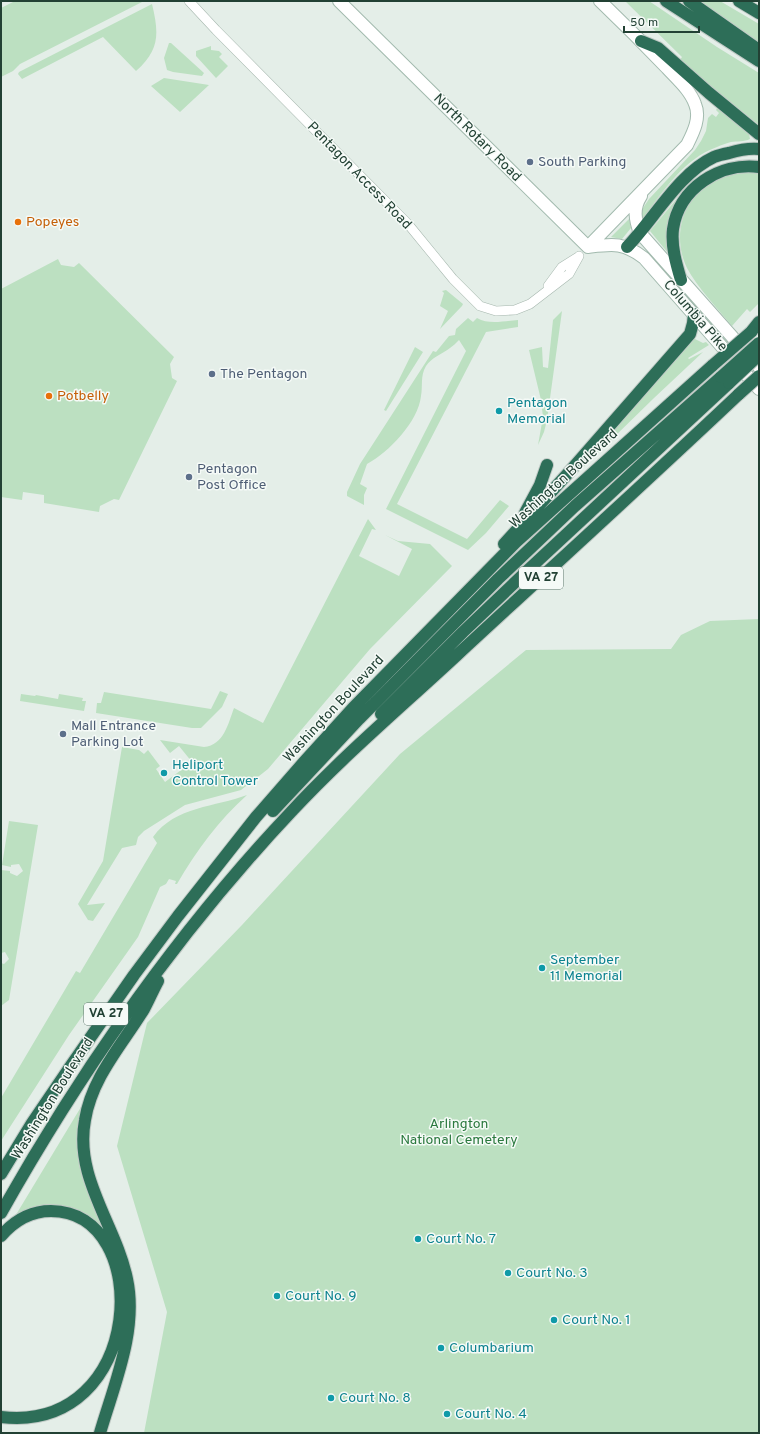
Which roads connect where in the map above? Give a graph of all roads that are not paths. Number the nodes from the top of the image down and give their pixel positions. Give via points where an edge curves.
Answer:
1 (188, 1) edge
2 (339, 1) edge
3 (600, 1) edge
4 (666, 1) edge
5 (689, 1) edge
6 (739, 1) edge
7 (759, 13) edge
8 (641, 41) junction
9 (759, 50) edge
10 (759, 61) edge
11 (759, 134) edge
12 (759, 149) edge
13 (759, 167) edge
14 (647, 186) junction
15 (573, 233) junction
16 (640, 233) junction
17 (600, 234) junction
18 (627, 247) junction
19 (583, 252) junction
20 (681, 280) junction
21 (694, 314) junction
22 (759, 322) edge
23 (755, 329) edge
24 (759, 344) edge
25 (759, 355) edge
26 (759, 367) edge
27 (759, 376) edge
28 (725, 380) junction
29 (759, 389) edge
30 (547, 465) dead end
31 (514, 532) junction
32 (455, 604) junction
33 (341, 760) junction
34 (222, 861) junction
35 (172, 952) junction
36 (1, 1174) edge
37 (1, 1213) edge
38 (1, 1236) edge
39 (123, 1354) junction
40 (101, 1392) dead end
41 (1, 1417) edge
42 (1, 1425) edge
43 (14, 1428) dead end
44 (100, 1433) edge

1 - 19 street, Pentagon Access Road via 408,224 453,279 480,306 496,312 515,310 530,304 541,295 562,267
2 - 15 street, North Rotary Road
3 - 8 street, Pentagon Access Road
4 - 10 highway
5 - 9 highway
6 - 7 highway
8 - 11 highway via 658,48
8 - 14 street, Pentagon Access Road via 696,105 695,128 687,145
12 - 16 highway via 743,149 714,157 692,171
13 - 20 highway via 733,167 716,172 699,184 684,201 675,222 673,238 674,255
14 - 16 street, Pentagon Access Road via 639,198 635,211
14 - 17 street, Pentagon Access Road
15 - 17 street
15 - 19 street, North Rotary Road
16 - 18 highway
16 - 20 street, Columbia Pike
17 - 19 street, Pentagon Access Road
18 - 19 street via 615,245
18 - 21 street, Columbia Pike via 644,258
20 - 26 street, Columbia Pike
21 - 29 street, Columbia Pike
21 - 31 highway via 690,334
22 - 23 highway, Washington Boulevard
23 - 32 highway, Washington Boulevard / VA 27, bridge via 516,542
24 - 28 highway, bridge
25 - 28 highway, bridge
27 - 33 highway, Washington Boulevard / VA 27, bridge
28 - 33 highway via 378,716
28 - 34 highway via 581,501 498,579 354,724 263,822
30 - 31 highway via 532,501
31 - 32 highway via 486,562
32 - 34 highway, Washington Boulevard / VA 27 via 328,734
33 - 35 highway, Washington Boulevard / VA 27 via 242,866
34 - 36 highway, Washington Boulevard / VA 27 via 113,1004 32,1123
35 - 37 highway, Washington Boulevard / VA 27 via 89,1070
35 - 39 highway via 145,1008 102,1074 84,1122 83,1145 87,1171 128,1280 130,1318
38 - 41 highway via 17,1221 41,1212 62,1212 84,1221 100,1237 109,1253 119,1284 122,1307 119,1337 113,1355 100,1381 87,1397 66,1413 47,1420 20,1421
39 - 40 highway
39 - 44 highway
42 - 43 highway

